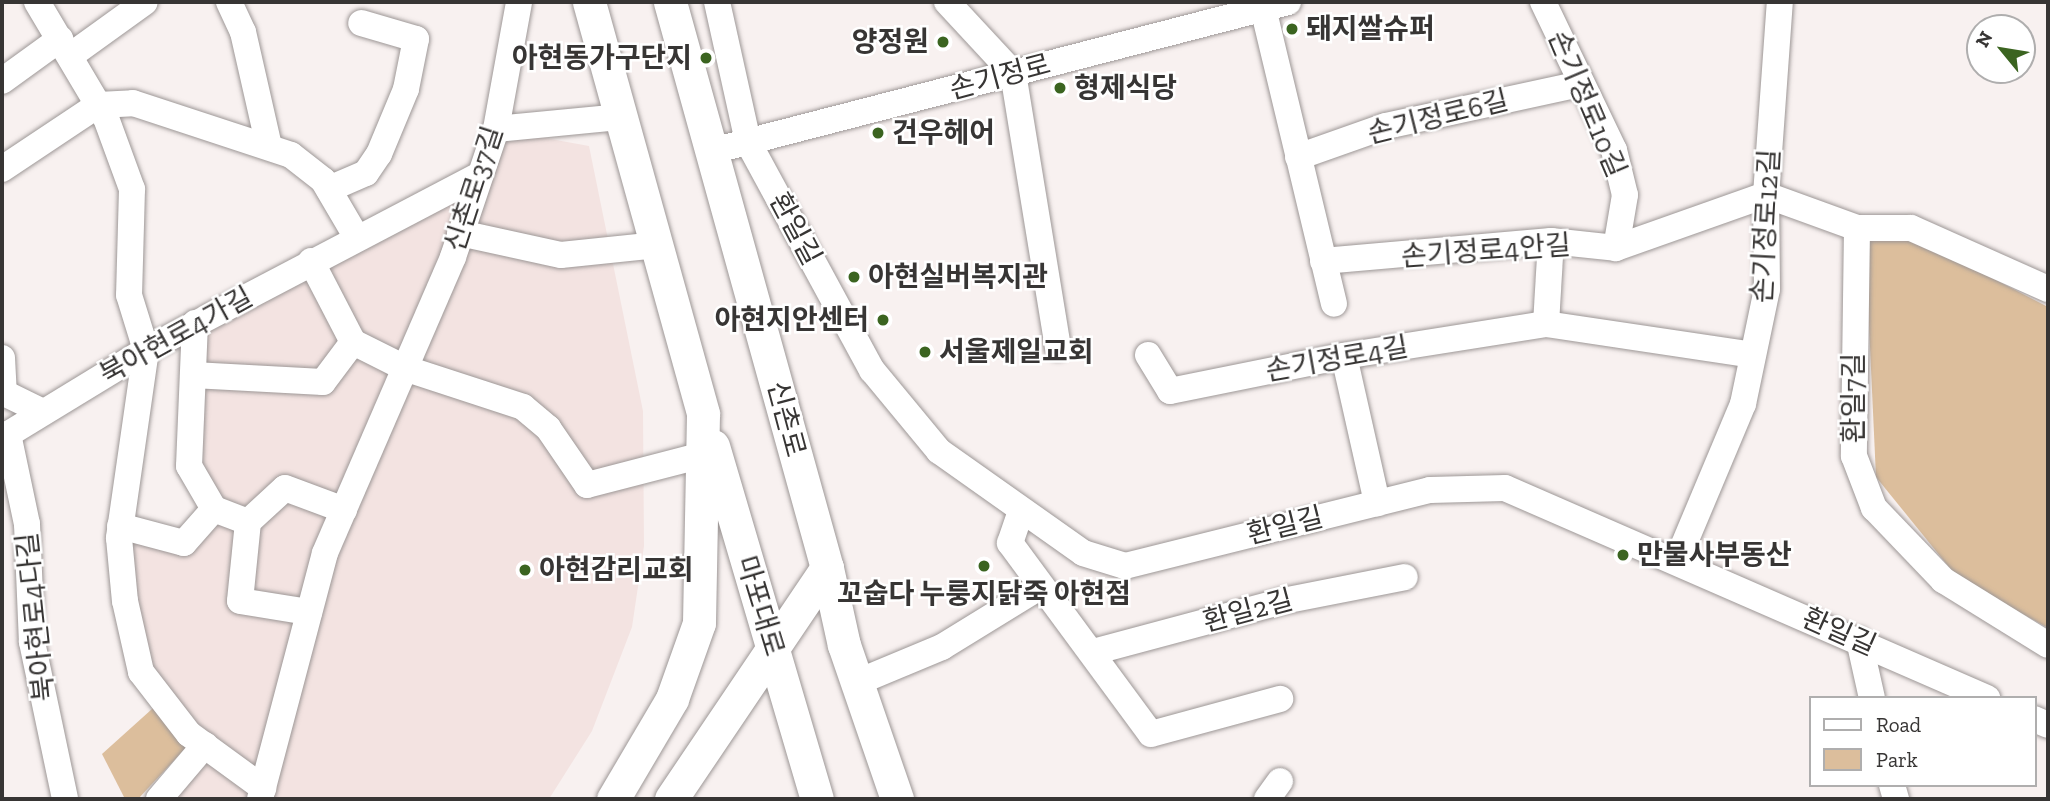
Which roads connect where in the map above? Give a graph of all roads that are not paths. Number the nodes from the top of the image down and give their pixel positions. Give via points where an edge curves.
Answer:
1 (37, 2) edge
2 (145, 2) edge
3 (229, 2) edge
4 (519, 2) edge
5 (589, 2) edge
6 (670, 2) edge
7 (717, 2) edge
8 (947, 2) edge
9 (1543, 2) edge
10 (1780, 2) edge
11 (1269, 4) edge
12 (361, 23) dead end
13 (65, 48) junction
14 (1013, 73) junction
15 (2, 80) edge
16 (1580, 84) junction
17 (98, 105) junction
18 (621, 117) junction
19 (496, 129) junction
20 (748, 142) junction
21 (269, 146) junction
22 (712, 151) junction
23 (1298, 157) junction
24 (2, 169) edge
25 (478, 176) junction
26 (329, 189) junction
27 (1766, 195) junction
28 (1857, 228) junction
29 (460, 233) junction
30 (357, 238) junction
31 (1551, 241) junction
32 (657, 245) junction
33 (1616, 248) junction
34 (310, 261) junction
35 (1323, 261) junction
36 (2048, 289) edge
37 (1334, 304) dead end
38 (195, 323) junction
39 (1546, 324) junction
40 (353, 342) junction
41 (1058, 348) dead end
42 (146, 350) junction
43 (1148, 355) dead end
44 (1753, 355) junction
45 (1344, 356) junction
46 (2, 358) edge
47 (407, 369) junction
48 (193, 375) junction
49 (3, 393) edge
50 (43, 412) junction
51 (703, 414) junction
52 (5, 436) edge
53 (703, 455) junction
54 (1377, 503) junction
55 (214, 509) junction
56 (344, 510) junction
57 (1021, 511) junction
58 (248, 522) junction
59 (120, 526) junction
60 (1677, 561) junction
61 (827, 568) junction
62 (1405, 577) dead end
63 (1041, 586) junction
64 (309, 612) junction
65 (1859, 640) junction
66 (2048, 645) edge
67 (774, 648) junction
68 (1093, 652) junction
69 (858, 682) junction
70 (1872, 696) edge
71 (1983, 696) edge
72 (1280, 699) dead end
73 (205, 745) junction
74 (262, 794) edge
75 (65, 799) edge
76 (159, 799) edge
77 (613, 799) edge
78 (671, 799) edge
79 (817, 799) edge
80 (897, 799) edge

1 - 13 street
2 - 13 street
3 - 21 street via 243,32
4 - 19 street, 신촌로37길
5 - 18 main road
6 - 22 main road, 신촌로
7 - 20 street, 환일길
8 - 14 street
9 - 16 street, 손기정로10길
10 - 27 street, 손기정로12길
11 - 14 street, 손기정로
11 - 23 street
12 - 26 street via 416,39 406,89 379,154 366,173
13 - 15 street
13 - 17 street
14 - 20 street, 손기정로
14 - 41 street
16 - 23 street, 손기정로6길 via 1386,126
16 - 33 street, 손기정로10길 via 1614,150 1625,195
17 - 21 street via 133,103
17 - 24 street
17 - 42 street via 132,189 129,295
18 - 19 street
18 - 32 main road
19 - 25 street, 신촌로37길
20 - 22 street, 손기정로
20 - 57 street, 환일길 via 872,370 939,451
21 - 26 street via 291,155
22 - 61 main road, 신촌로
23 - 35 street
25 - 29 street, 신촌로37길
25 - 30 street, 북아현로4가길
26 - 30 street
27 - 28 street
27 - 33 street, 손기정로4안길
27 - 44 street, 손기정로12길 via 1767,289
28 - 36 street via 1911,228
28 - 66 street, 환일7길 via 1854,456 1874,508 1943,580
29 - 32 street via 561,255
29 - 47 street, 신촌로37길
30 - 34 street, 북아현로4가길
31 - 33 street, 손기정로4안길
31 - 35 street, 손기정로4안길
31 - 39 street
32 - 51 main road
34 - 38 street, 북아현로4가길
34 - 40 street
35 - 37 street
38 - 42 street, 북아현로4가길
38 - 48 street
39 - 44 street, 손기정로4길
39 - 45 street, 손기정로4길
40 - 47 street
40 - 48 street via 323,382
42 - 50 street, 북아현로4가길
42 - 59 street
43 - 45 street, 손기정로4길 via 1170,391
44 - 60 street, 손기정로12길 via 1743,404
45 - 54 street
46 - 49 street
47 - 53 street via 523,407 548,428 587,485
47 - 56 street, 신촌로37길
48 - 55 street via 189,466
49 - 50 street
50 - 52 street, 북아현로4가길
51 - 53 main road
51 - 67 main road, 마포대로
52 - 75 street, 북아현로4다길 via 27,524 32,642
53 - 77 main road via 699,623 672,699
54 - 57 street, 환일길 via 1125,566 1083,553
54 - 60 street, 환일길 via 1430,490 1505,488
55 - 58 street
55 - 59 street via 184,543
56 - 58 street via 285,488
56 - 64 street, 신촌로37길 via 325,553
57 - 63 street via 1010,543
58 - 64 street via 240,601
59 - 73 street via 125,601 141,672 189,734
60 - 65 street, 환일길
61 - 67 main road
61 - 69 main road via 844,645
62 - 68 street, 환일2길 via 1283,601
63 - 68 street
63 - 69 street via 942,647
64 - 74 street, 신촌로37길
65 - 70 street
65 - 71 street, 환일길
67 - 78 main road
67 - 79 main road, 마포대로
68 - 72 street via 1151,734
69 - 80 main road
73 - 74 street
73 - 76 street

